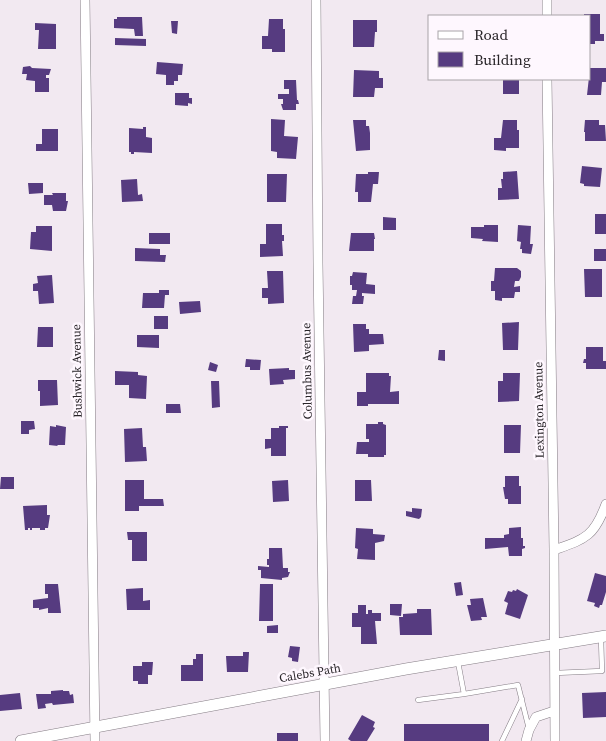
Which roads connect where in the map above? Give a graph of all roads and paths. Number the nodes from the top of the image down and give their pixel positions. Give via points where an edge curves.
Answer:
1 (85, 0) edge
2 (316, 0) edge
3 (546, 0) edge
4 (547, 15) edge
5 (547, 80) edge
6 (606, 504) edge
7 (554, 550) junction
8 (603, 636) edge
9 (555, 643) junction
10 (458, 660) junction
11 (555, 673) junction
12 (324, 684) junction
13 (464, 694) junction
14 (522, 699) junction
15 (418, 700) dead end
16 (554, 711) junction
17 (95, 728) junction
18 (529, 730) junction
19 (20, 741) edge
20 (95, 741) edge
21 (325, 741) edge
22 (502, 741) edge
23 (526, 741) edge
24 (555, 741) edge

1 - 17 street, Bushwick Avenue
2 - 12 street, Columbus Avenue
3 - 4 street
5 - 7 street, Lexington Avenue
6 - 7 street via 600,521 584,540
7 - 9 street, Lexington Avenue
8 - 9 street, Calebs Path
8 - 11 lane via 602,671
9 - 10 street, Calebs Path
9 - 11 street, Lexington Avenue
10 - 12 street, Calebs Path
10 - 13 lane
11 - 16 street, Lexington Avenue
12 - 17 street, Calebs Path
12 - 21 street, Columbus Avenue
13 - 14 lane via 518,685
13 - 15 lane
14 - 18 lane
14 - 22 lane
16 - 18 street via 536,717
16 - 24 street, Lexington Avenue
17 - 19 street, Calebs Path
17 - 20 street, Bushwick Avenue
18 - 23 street

